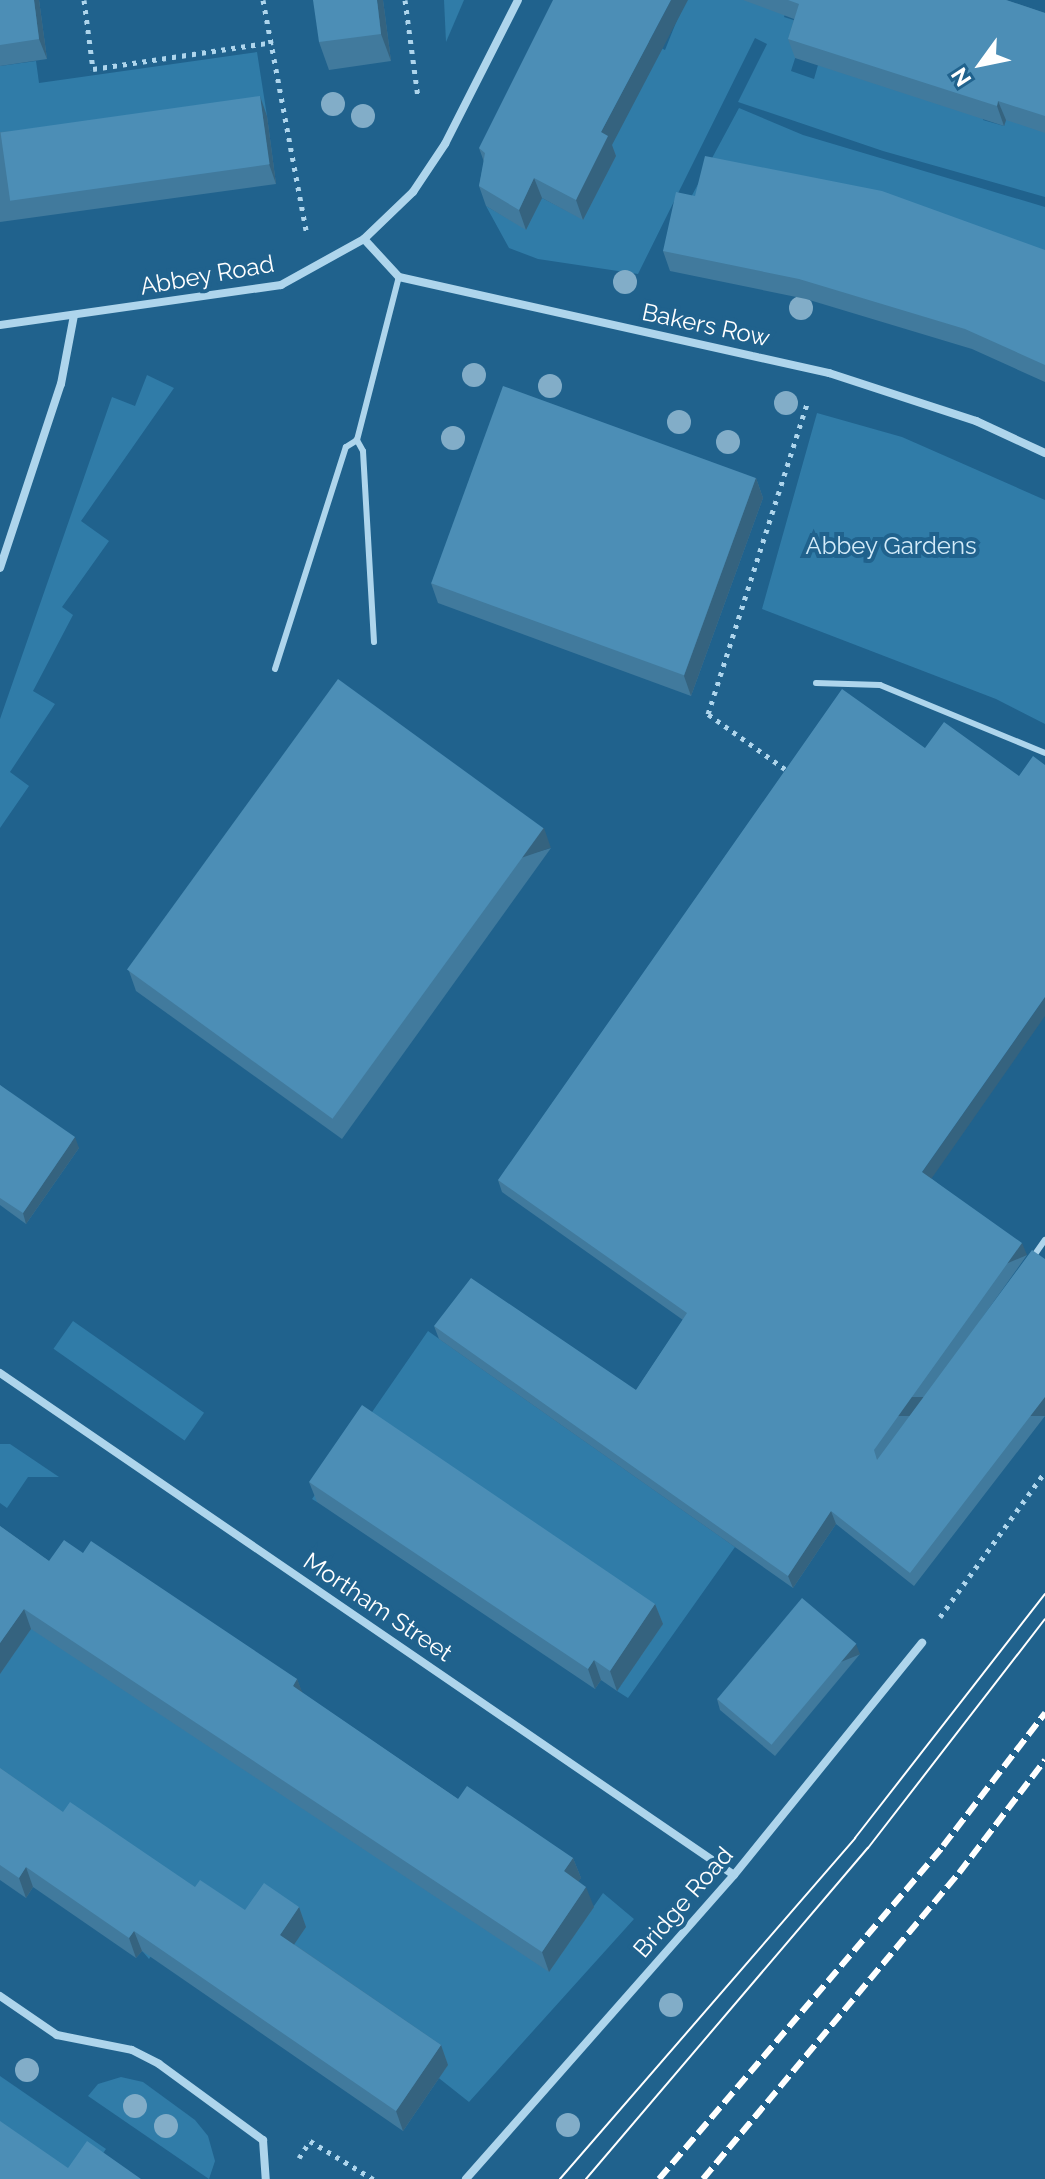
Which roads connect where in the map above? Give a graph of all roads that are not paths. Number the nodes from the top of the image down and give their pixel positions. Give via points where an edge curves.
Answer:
1 (518, 0) edge
2 (364, 239) junction
3 (399, 277) junction
4 (74, 315) junction
5 (0, 325) edge
6 (357, 440) junction
7 (1045, 453) edge
8 (0, 568) edge
9 (374, 642) dead end
10 (275, 669) dead end
11 (816, 683) dead end
12 (1045, 753) edge
13 (1045, 1240) edge
14 (1027, 1265) edge
15 (0, 1373) edge
16 (922, 1643) road end
17 (734, 1875) junction
18 (0, 1996) edge
19 (266, 2179) edge
20 (466, 2179) edge

1 - 2 street, Abbey Road via 445,144 413,192
2 - 3 street
2 - 4 street, Abbey Road via 281,285
3 - 6 lane
3 - 7 street, Bakers Row via 819,370 976,421
4 - 5 street, Abbey Road
4 - 8 street via 61,384
6 - 9 lane via 363,451
6 - 10 lane via 346,447
11 - 12 lane via 880,685
13 - 14 lane
15 - 17 street, Mortham Street
16 - 17 street, Bridge Road
17 - 20 street, Bridge Road
18 - 19 street via 57,2035 132,2050 159,2064 263,2140

